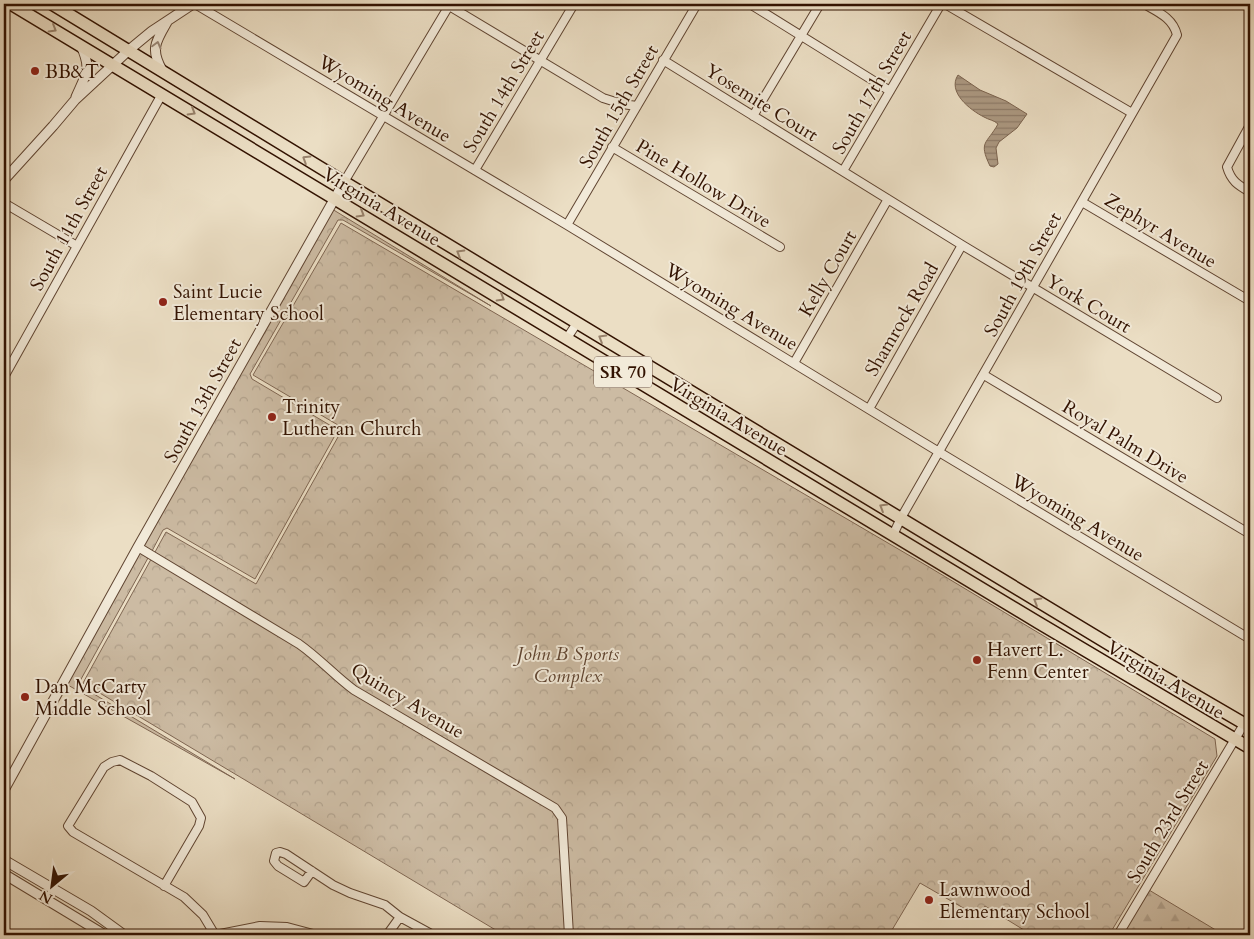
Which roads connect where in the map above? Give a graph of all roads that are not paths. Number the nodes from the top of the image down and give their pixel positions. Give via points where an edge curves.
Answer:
1 (11, 4) edge
2 (52, 4) edge
3 (194, 4) edge
4 (448, 4) edge
5 (574, 4) edge
6 (697, 4) edge
7 (750, 4) edge
8 (820, 4) edge
9 (941, 4) edge
10 (945, 4) edge
11 (1144, 4) edge
12 (168, 20) junction
13 (801, 35) junction
14 (81, 46) junction
15 (129, 50) junction
16 (541, 60) junction
17 (664, 60) junction
18 (114, 65) junction
19 (162, 70) junction
20 (890, 91) junction
21 (162, 94) junction
22 (74, 100) junction
23 (637, 106) junction
24 (1132, 113) junction
25 (384, 116) junction
26 (754, 116) junction
27 (1250, 125) edge
28 (612, 147) junction
29 (475, 170) junction
30 (843, 171) junction
31 (4, 180) edge
32 (344, 182) junction
33 (1250, 192) edge
34 (335, 198) junction
35 (888, 199) junction
36 (1082, 202) junction
37 (4, 203) edge
38 (567, 225) junction
39 (962, 245) junction
40 (77, 246) junction
41 (780, 248) dead end
42 (1033, 288) junction
43 (1250, 301) edge
44 (577, 323) junction
45 (568, 338) junction
46 (794, 364) junction
47 (984, 375) junction
48 (4, 377) edge
49 (1217, 398) dead end
50 (869, 409) junction
51 (939, 452) junction
52 (901, 518) junction
53 (1250, 534) edge
54 (894, 535) junction
55 (138, 547) junction
56 (1039, 623) junction
57 (1250, 639) edge
58 (1140, 663) junction
59 (1247, 725) edge
60 (1235, 740) junction
61 (1250, 748) edge
62 (4, 790) edge
63 (4, 860) edge
64 (312, 871) junction
65 (26, 873) junction
66 (4, 874) edge
67 (20, 884) junction
68 (164, 886) junction
69 (90, 911) junction
70 (400, 917) junction
71 (84, 922) junction
72 (431, 934) edge
73 (105, 935) edge
74 (124, 935) edge
75 (215, 935) edge
76 (317, 935) edge
77 (387, 935) edge
78 (569, 935) edge
79 (1118, 935) edge

1 -> 14 main road, Virginia Avenue / SR 70
2 - 15 main road, Virginia Avenue / SR 70
3 - 12 street
3 - 25 street, Wyoming Avenue
4 - 16 street
4 - 25 street, South 13th Street
5 - 16 street, South 14th Street
6 - 17 street, South 15th Street
7 - 13 street
8 - 13 street
9 - 20 street, South 17th Street
10 - 24 street
11 - 24 street, South 19th Street via 1169,19 1177,35
12 - 15 street
19 -> 12 street via 154,51
13 - 20 street
13 - 26 street
14 - 18 main road, Virginia Avenue / SR 70
14 - 22 street via 88,65
15 - 18 street
15 - 19 main road, Virginia Avenue / SR 70
16 - 23 street via 603,98
16 - 29 street, South 14th Street
17 - 23 street, South 15th Street
17 - 26 street, Yosemite Court
18 - 21 main road, Virginia Avenue / SR 70
18 - 22 street
32 -> 19 main road, Virginia Avenue / SR 70
20 - 30 street, South 17th Street
21 -> 34 main road, Virginia Avenue / SR 70
21 - 40 street, South 11th Street
22 - 31 street
23 - 28 street, South 15th Street
24 - 36 street, South 19th Street
25 - 29 street, Wyoming Avenue
25 - 32 street, South 13th Street
26 - 30 street, Yosemite Court
27 - 33 street via 1227,167 1235,183
28 - 38 street, South 15th Street
28 - 41 street, Pine Hollow Drive
29 - 38 street, Wyoming Avenue
30 - 35 street, York Court
32 - 34 street, South 13th Street
44 -> 32 main road, Virginia Avenue / SR 70
34 -> 45 main road, Virginia Avenue / SR 70
34 - 55 street, South 13th Street
35 - 39 street, York Court
35 - 46 street, Kelly Court
36 - 42 street, South 19th Street
36 - 43 street, Zephyr Avenue
37 - 40 street
38 - 46 street, Wyoming Avenue
39 - 42 street, York Court
39 - 50 street, Shamrock Road
40 - 48 street, South 11th Street
42 - 47 street, South 19th Street
42 - 49 street, York Court
44 - 45 street
52 -> 44 main road, Virginia Avenue / SR 70
45 - 54 main road, Virginia Avenue / SR 70
46 - 50 street, Wyoming Avenue
47 - 51 street, South 19th Street
47 - 53 street, Royal Palm Drive
50 - 51 street, Wyoming Avenue
51 - 52 street, South 19th Street
51 - 57 street, Wyoming Avenue
52 - 54 street, South 19th Street
58 -> 52 main road, Virginia Avenue / SR 70
54 - 56 main road, Virginia Avenue / SR 70
55 - 62 street, South 13th Street
55 - 78 street, Quincy Avenue via 299,644 354,690 555,808 562,818
56 - 58 main road via 1053,620
56 - 60 main road, Virginia Avenue / SR 70
58 - 59 main road, Virginia Avenue / SR 70
59 - 60 street, South 23rd Street
60 - 61 main road, Virginia Avenue / SR 70
60 - 79 street, South 23rd Street
63 - 65 street
64 - 64 street via 286,854 276,853 274,862 304,882
64 - 70 street via 350,893 385,905
65 - 67 street
65 - 69 street
66 - 67 street
67 - 71 street
68 - 68 street via 68,826 104,767 112,762 120,760 192,802 201,818
68 - 75 street via 204,915
69 - 71 street
69 - 74 street
70 - 72 street
70 - 77 street
71 - 73 street
75 - 76 street via 260,926 287,927

